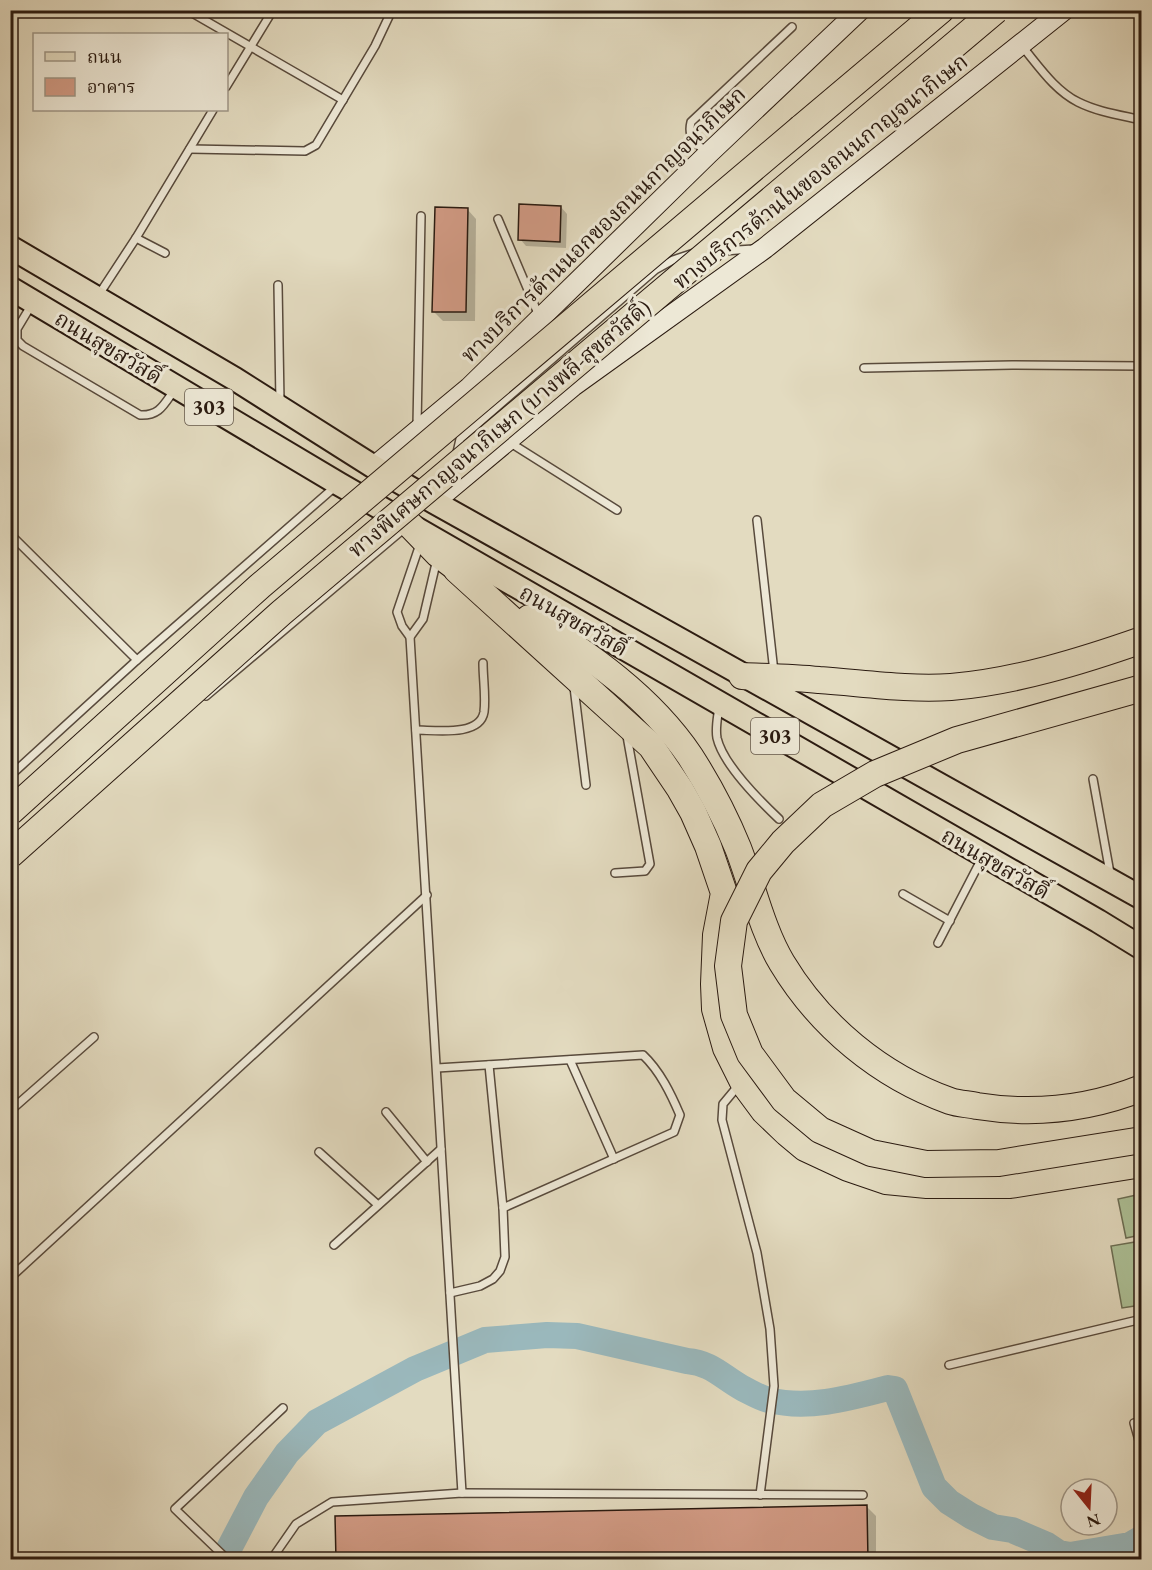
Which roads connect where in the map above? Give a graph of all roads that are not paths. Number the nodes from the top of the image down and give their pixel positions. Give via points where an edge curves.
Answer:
1 (187, 10) edge
2 (273, 10) edge
3 (392, 10) edge
4 (860, 10) edge
5 (931, 10) edge
6 (941, 10) edge
7 (996, 10) edge
8 (1064, 10) edge
9 (792, 27) dead end
10 (226, 33) edge
11 (228, 34) edge
12 (911, 36) junction
13 (1021, 45) junction
14 (250, 47) junction
15 (228, 84) edge
16 (343, 100) junction
17 (212, 111) edge
18 (1142, 120) edge
19 (190, 149) junction
20 (708, 154) junction
21 (421, 216) dead end
22 (498, 219) dead end
23 (136, 238) junction
24 (10, 247) edge
25 (765, 248) junction
26 (165, 253) dead end
27 (278, 285) dead end
28 (10, 288) edge
29 (97, 298) junction
30 (33, 301) junction
31 (540, 319) junction
32 (1142, 366) edge
33 (864, 368) dead end
34 (177, 387) junction
35 (280, 407) junction
36 (417, 432) junction
37 (507, 441) junction
38 (374, 467) junction
39 (464, 477) junction
40 (339, 484) junction
41 (434, 502) junction
42 (617, 510) dead end
43 (757, 520) dead end
44 (10, 534) edge
45 (431, 546) junction
46 (410, 637) junction
47 (1142, 640) edge
48 (137, 660) junction
49 (483, 663) dead end
50 (573, 674) junction
51 (742, 676) junction
52 (774, 677) junction
53 (1142, 688) edge
54 (199, 703) dead end
55 (719, 704) junction
56 (625, 722) junction
57 (416, 730) junction
58 (10, 776) edge
59 (1093, 779) dead end
60 (586, 785) dead end
61 (10, 812) edge
62 (71, 812) dead end
63 (779, 819) dead end
64 (10, 855) edge
65 (983, 855) junction
66 (10, 864) edge
67 (615, 873) dead end
68 (1112, 882) junction
69 (903, 894) dead end
70 (427, 895) junction
71 (1142, 898) edge
72 (950, 921) junction
73 (938, 943) dead end
74 (1142, 948) edge
75 (94, 1037) dead end
76 (570, 1060) junction
77 (489, 1065) junction
78 (437, 1068) junction
79 (742, 1081) junction
80 (1142, 1088) edge
81 (10, 1111) edge
82 (386, 1112) dead end
83 (1142, 1140) edge
84 (441, 1149) junction
85 (319, 1152) dead end
86 (614, 1159) junction
87 (427, 1162) junction
88 (1142, 1164) edge
89 (378, 1205) junction
90 (503, 1208) junction
91 (333, 1245) dead end
92 (10, 1278) edge
93 (450, 1293) junction
94 (1142, 1319) edge
95 (949, 1365) dead end
96 (283, 1408) dead end
97 (1142, 1421) edge
98 (1142, 1451) edge
99 (462, 1493) junction
100 (760, 1495) junction
101 (863, 1496) dead end
102 (228, 1560) edge
103 (271, 1560) edge

1 - 10 lane
2 - 14 lane
3 - 16 lane
4 - 20 main road, ทางบริการด้านนอกของถนนกาญจนาภิเษก
5 - 12 highway
6 - 12 highway, ทางพิเศษกาญจนาภิเษก (บางพลี-สุขสวัสดิ์)
7 - 64 highway, ทางพิเศษกาญจนาภิเษก (บางพลี-สุขสวัสดิ์), bridge via 281,613
8 - 13 main road, ทางบริการด้านในของถนนกาญจนาภิเษก
9 - 20 lane via 692,122 689,131 693,142
11 - 14 lane
12 - 61 highway, ทางพิเศษกาญจนาภิเษก (บางพลี-สุขสวัสดิ์), bridge via 260,586
13 - 18 lane via 1053,83 1076,101 1102,112
13 - 25 main road, ทางบริการด้านในของถนนกาญจนาภิเษก
14 - 15 lane
14 - 16 lane
16 - 19 lane via 316,145 305,151
17 - 19 lane
19 - 23 lane
20 - 31 main road, ทางบริการด้านนอกของถนนกาญจนาภิเษก
21 - 36 lane
22 - 31 lane
23 - 26 lane
23 - 29 lane
24 - 29 main road, ถนนสุขสวัสดิ์ / 303
25 - 37 main road, ทางบริการด้านในของถนนกาญจนาภิเษก via 573,386
25 - 39 lane via 690,253 655,270 460,439 456,457
27 - 35 lane
28 - 30 main road, ถนนสุขสวัสดิ์ / 303
29 - 35 main road, ถนนสุขสวัสดิ์ / 303
30 - 34 main road, ถนนสุขสวัสดิ์ / 303
30 - 34 lane via 17,329 17,340 33,352 140,415 158,412
31 - 36 main road, ทางบริการด้านนอกของถนนกาญจนาภิเษก
32 - 33 lane
34 - 40 main road, ถนนสุขสวัสดิ์ / 303
35 - 38 main road, ถนนสุขสวัสดิ์ / 303
36 - 38 main road, ทางบริการด้านนอกของถนนกาญจนาภิเษก
37 - 39 main road, ทางบริการด้านในของถนนกาญจนาภิเษก
37 - 42 lane
38 - 41 main road, ถนนสุขสวัสดิ์ / 303
39 - 41 main road, ทางบริการด้านในของถนนกาญจนาภิเษก
40 - 45 main road, ถนนสุขสวัสดิ์ / 303
40 - 48 lane
41 - 45 main road
41 - 51 main road, ถนนสุขสวัสดิ์ / 303
43 - 52 lane
44 - 48 lane
45 - 46 lane via 423,619
45 - 46 lane via 397,612
45 - 50 highway
45 - 54 lane
45 - 55 main road, ถนนสุขสวัสดิ์ / 303
45 - 80 highway via 586,655 646,704 689,755 716,801 781,961 813,1006 862,1053 898,1078 952,1101 993,1108 1035,1111 1075,1107 1113,1100
46 - 57 lane
47 - 52 highway via 1018,676 951,687
48 - 58 lane
49 - 57 lane via 481,720 459,731
50 - 56 highway
50 - 60 lane
51 - 52 highway
51 - 68 main road, ถนนสุขสวัสดิ์ / 303
53 - 83 highway, bridge via 957,740 875,774 822,805 783,842 759,872 734,921 728,966 734,1015 750,1054 784,1100 820,1130 872,1153 926,1164 999,1163
55 - 63 lane via 716,736 720,746 753,794
55 - 65 main road, ถนนสุขสวัสดิ์ / 303
56 - 67 lane via 650,864 645,871
56 - 79 highway via 651,746 680,789 720,878 724,893 716,935 715,1008 726,1048
57 - 70 lane
59 - 68 lane
62 - 66 lane
65 - 72 lane
65 - 74 main road, ถนนสุขสวัสดิ์ / 303
68 - 71 main road, ถนนสุขสวัสดิ์ / 303
69 - 72 lane
70 - 78 lane
70 - 92 lane
72 - 73 lane
75 - 81 lane
76 - 77 lane
76 - 86 lane
76 - 86 lane via 643,1056 657,1071 675,1103 680,1115 674,1132
77 - 78 lane
77 - 90 lane
78 - 84 lane
79 - 88 highway via 764,1111 805,1148 886,1181 1010,1185
79 - 100 lane via 723,1104 722,1120 759,1264 770,1329 773,1397
82 - 87 lane
84 - 87 lane
84 - 93 lane
85 - 89 lane
86 - 90 lane
87 - 89 lane
89 - 91 lane
90 - 93 lane via 505,1257 501,1271 480,1286
93 - 99 lane
94 - 95 lane
96 - 102 lane via 176,1509
97 - 98 lane via 1134,1423
99 - 100 lane
99 - 103 lane via 332,1502 296,1524
100 - 101 lane

